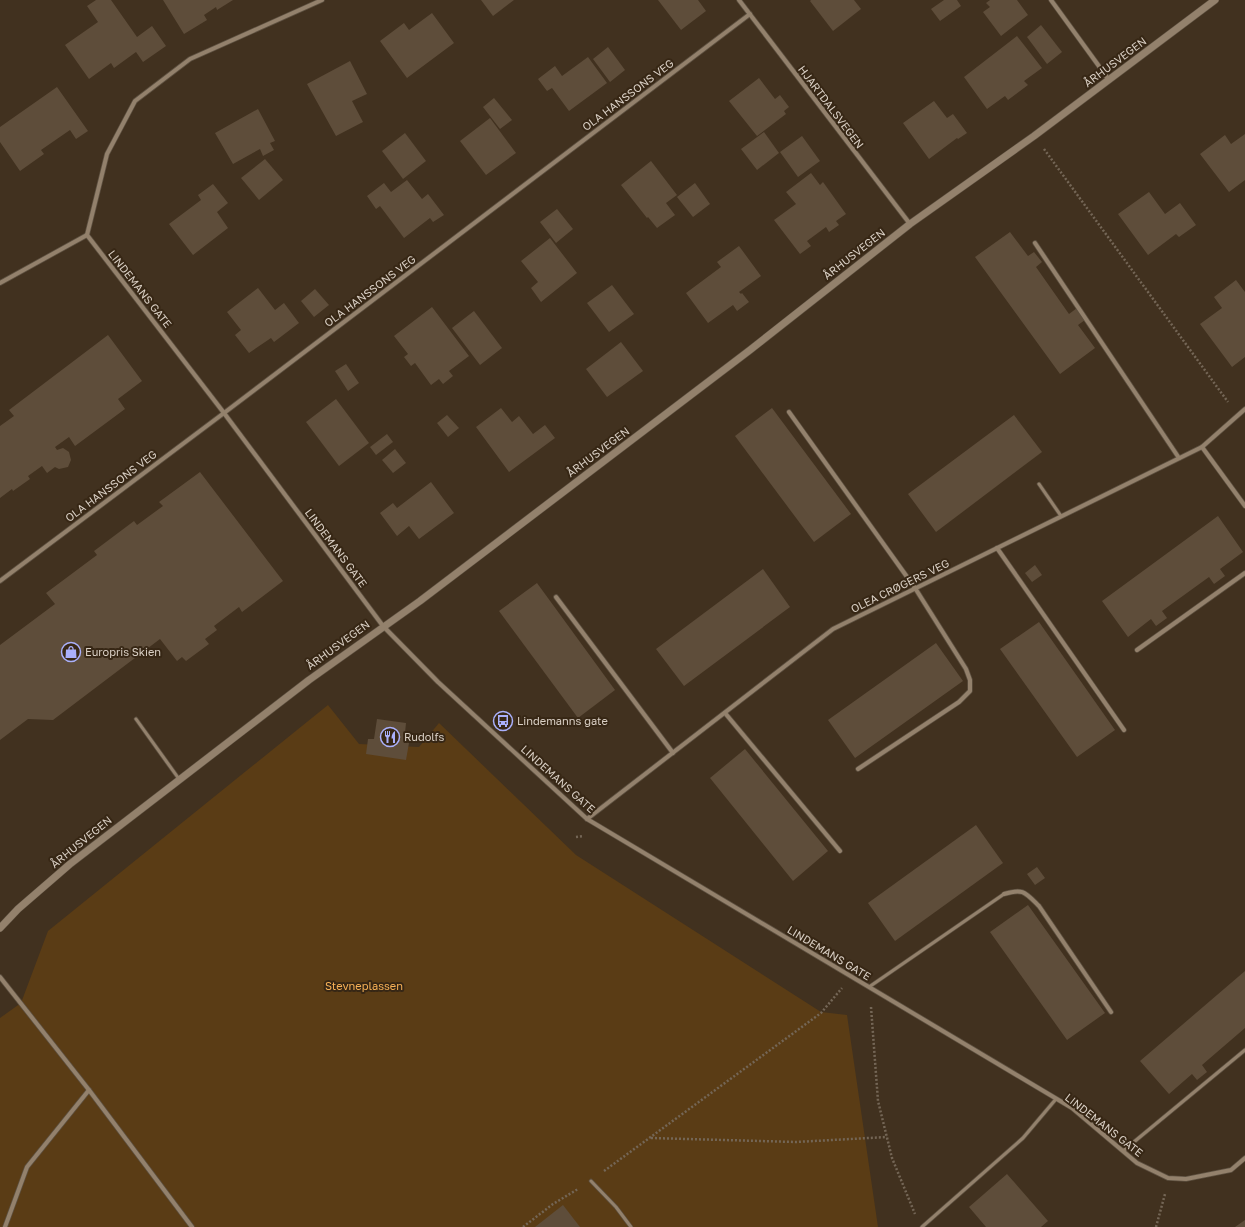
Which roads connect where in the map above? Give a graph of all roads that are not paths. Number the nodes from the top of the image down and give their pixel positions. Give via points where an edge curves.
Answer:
1 (322, 0) edge
2 (739, 0) edge
3 (1050, 0) edge
4 (1215, 0) edge
5 (750, 14) junction
6 (1109, 80) junction
7 (910, 224) junction
8 (87, 235) junction
9 (1035, 244) dead end
10 (0, 283) edge
11 (1245, 409) edge
12 (789, 412) dead end
13 (224, 413) junction
14 (1202, 446) junction
15 (1180, 458) junction
16 (1040, 484) dead end
17 (1245, 506) edge
18 (1061, 516) junction
19 (997, 548) junction
20 (1245, 573) edge
21 (0, 581) edge
22 (915, 588) junction
23 (556, 597) dead end
24 (383, 626) junction
25 (1137, 650) dead end
26 (725, 713) junction
27 (136, 719) dead end
28 (1124, 730) dead end
29 (673, 753) junction
30 (858, 769) dead end
31 (179, 780) junction
32 (587, 819) junction
33 (840, 851) dead end
34 (1004, 894) joint
35 (0, 928) edge
36 (0, 978) edge
37 (869, 987) junction
38 (1111, 1012) dead end
39 (1245, 1050) edge
40 (89, 1090) junction
41 (1056, 1099) junction
42 (1123, 1151) junction
43 (1245, 1158) edge
44 (591, 1181) road end
45 (5, 1227) edge
46 (192, 1227) edge
47 (631, 1227) edge
48 (922, 1227) edge

1 - 8 street via 190,59 135,101 107,154
2 - 5 street, HJARTDALSVEGEN
3 - 6 street
4 - 6 street, ÅRHUSVEGEN
5 - 7 street, HJARTDALSVEGEN
5 - 13 street, OLA HANSSONS VEG
6 - 7 street, ÅRHUSVEGEN
7 - 24 street, ÅRHUSVEGEN via 737,359
8 - 10 street
8 - 13 street, LINDEMANS GATE
9 - 15 street
11 - 14 street, OLEA CRØGERS VEG
12 - 22 street
13 - 21 street, OLA HANSSONS VEG
13 - 24 street, LINDEMANS GATE
14 - 15 street, OLEA CRØGERS VEG
14 - 17 street
15 - 18 street, OLEA CRØGERS VEG
16 - 18 lane
18 - 19 street, OLEA CRØGERS VEG
19 - 22 street, OLEA CRØGERS VEG
19 - 28 street
20 - 25 street
22 - 26 street, OLEA CRØGERS VEG via 833,629
22 - 30 street via 966,670 970,680 970,691 959,702
23 - 29 street
24 - 31 street, ÅRHUSVEGEN
24 - 32 street, LINDEMANS GATE via 438,682
26 - 29 street, OLEA CRØGERS VEG
26 - 33 street
27 - 31 lane
29 - 32 street, OLEA CRØGERS VEG
31 - 35 street, ÅRHUSVEGEN via 70,864
32 - 37 street, LINDEMANS GATE
34 - 37 lane
34 - 38 street via 1015,891 1026,893 1039,906
36 - 40 street
37 - 41 street, LINDEMANS GATE
39 - 42 lane
40 - 45 street via 27,1167
40 - 46 street
41 - 42 street, LINDEMANS GATE via 1072,1108
41 - 48 lane via 1023,1138
42 - 43 street, LINDEMANS GATE via 1137,1163 1168,1178 1186,1179 1231,1170
44 - 47 lane

